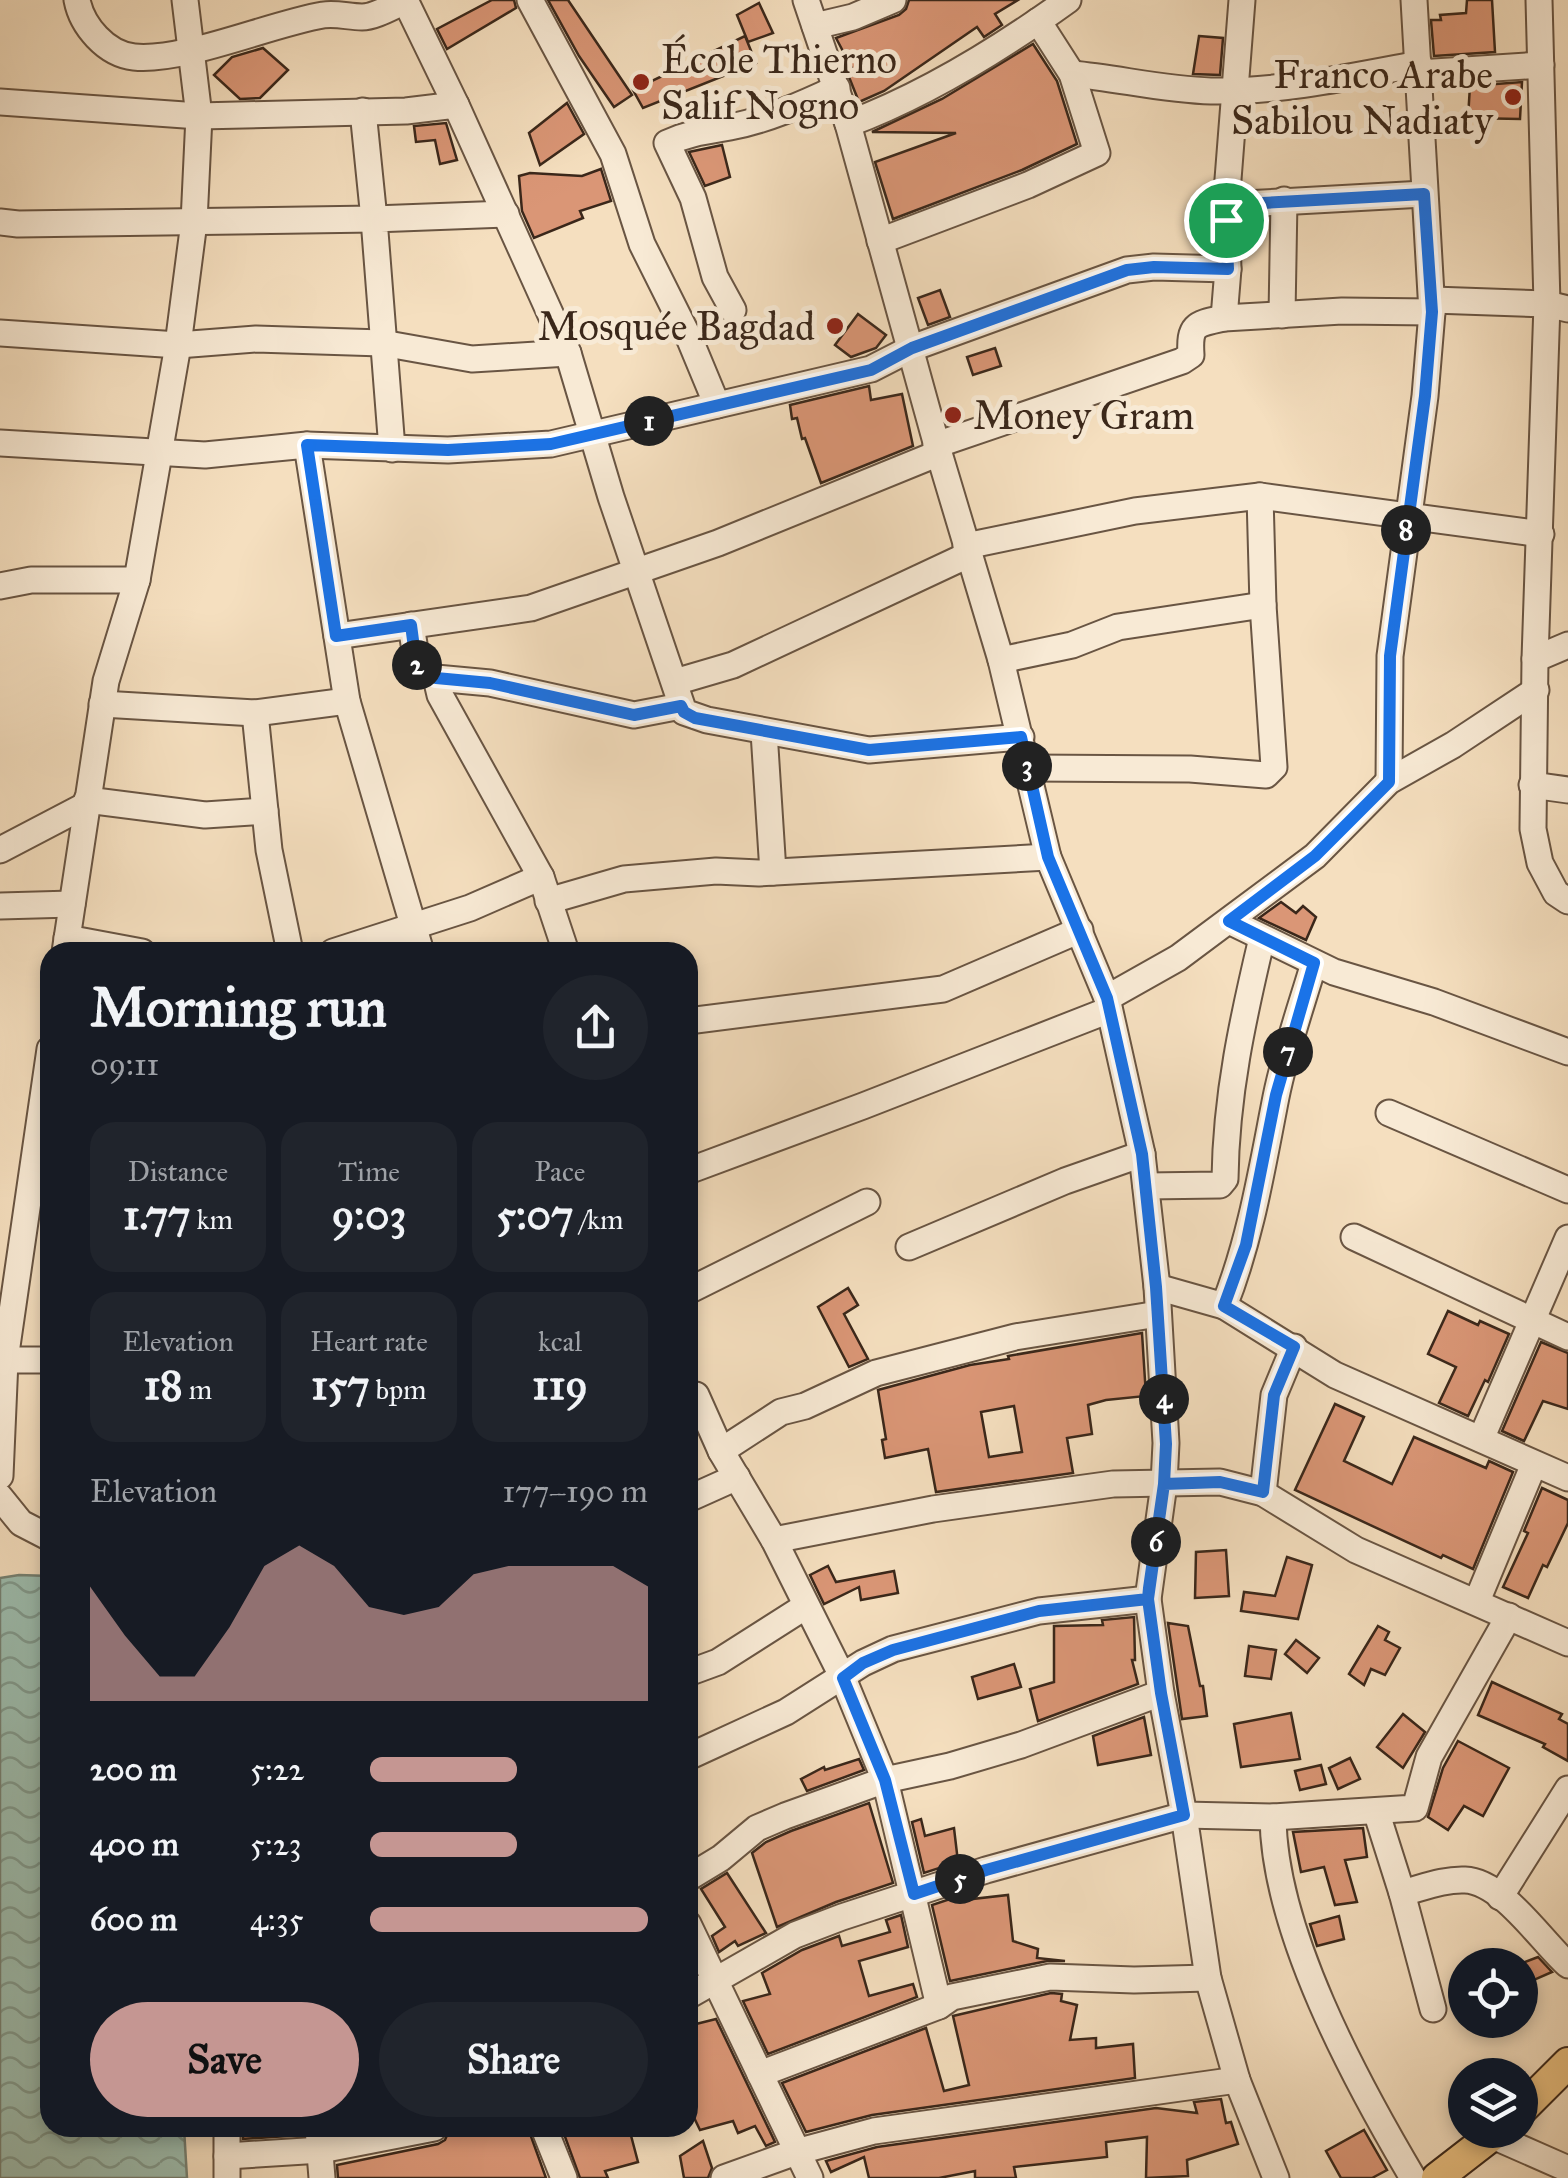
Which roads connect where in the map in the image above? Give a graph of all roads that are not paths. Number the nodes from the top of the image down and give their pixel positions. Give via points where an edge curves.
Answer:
1 (77, 0) edge
2 (185, 0) edge
3 (405, 0) edge
4 (530, 0) edge
5 (806, 0) edge
6 (893, 0) edge
7 (1068, 0) edge
8 (1242, 0) edge
9 (1414, 0) edge
10 (1539, 0) edge
11 (1038, 22) junction
12 (815, 26) junction
13 (190, 49) junction
14 (1419, 69) junction
15 (1541, 71) junction
16 (1072, 74) junction
17 (1568, 76) edge
18 (836, 88) junction
19 (1234, 91) junction
20 (0, 102) edge
21 (456, 104) junction
22 (363, 110) junction
23 (199, 116) junction
24 (848, 124) junction
25 (1424, 194) junction
26 (1284, 200) junction
27 (1556, 204) edge
28 (1226, 205) junction
29 (506, 214) junction
30 (374, 219) junction
31 (0, 222) edge
32 (194, 222) junction
33 (880, 241) junction
34 (1228, 269) junction
35 (1432, 306) junction
36 (1558, 306) edge
37 (733, 310) dead end
38 (1282, 315) junction
39 (1224, 318) junction
40 (0, 332) edge
41 (382, 343) junction
42 (178, 345) junction
43 (912, 348) junction
44 (568, 354) junction
45 (717, 405) junction
46 (595, 433) junction
47 (0, 444) edge
48 (307, 445) junction
49 (392, 449) junction
50 (937, 449) junction
51 (158, 454) junction
52 (1260, 496) junction
53 (1408, 515) junction
54 (1541, 534) junction
55 (967, 550) junction
56 (636, 570) junction
57 (137, 580) junction
58 (0, 586) edge
59 (1263, 605) junction
60 (411, 625) junction
61 (336, 636) junction
62 (1568, 646) edge
63 (1001, 660) junction
64 (1535, 660) junction
65 (436, 678) junction
66 (1536, 690) junction
67 (678, 694) junction
68 (347, 701) junction
69 (102, 704) junction
70 (255, 713) junction
71 (764, 732) junction
72 (1021, 737) junction
73 (1028, 768) junction
74 (1389, 782) junction
75 (1532, 785) junction
76 (1568, 790) edge
77 (86, 802) junction
78 (265, 810) junction
79 (0, 850) edge
80 (1048, 857) junction
81 (773, 872) junction
82 (545, 889) junction
83 (1568, 901) edge
84 (72, 904) junction
85 (0, 906) edge
86 (1229, 921) junction
87 (1080, 930) junction
88 (1262, 938) junction
89 (417, 940) edge
90 (66, 942) edge
91 (288, 942) edge
92 (563, 942) edge
93 (1314, 963) junction
94 (1108, 1004) junction
95 (698, 1020) edge
96 (1568, 1052) edge
97 (1389, 1113) dead end
98 (40, 1114) edge
99 (1142, 1154) junction
100 (698, 1167) edge
101 (1146, 1186) junction
102 (1568, 1190) edge
103 (867, 1202) dead end
104 (1354, 1237) dead end
105 (1568, 1238) edge
106 (909, 1247) dead end
107 (698, 1286) edge
108 (1156, 1287) junction
109 (1224, 1306) junction
110 (1158, 1314) junction
111 (1532, 1322) junction
112 (1568, 1338) edge
113 (1294, 1347) junction
114 (2, 1360) edge
115 (40, 1360) edge
116 (698, 1406) edge
117 (1481, 1440) junction
118 (721, 1451) junction
119 (1534, 1464) junction
120 (0, 1476) edge
121 (737, 1477) junction
122 (1568, 1478) edge
123 (1164, 1484) junction
124 (1263, 1492) junction
125 (698, 1495) edge
126 (0, 1497) edge
127 (40, 1532) edge
128 (774, 1540) junction
129 (1148, 1599) junction
130 (1476, 1601) junction
131 (806, 1606) junction
132 (1508, 1616) junction
133 (1568, 1643) edge
134 (698, 1669) edge
135 (843, 1678) junction
136 (1161, 1693) junction
137 (698, 1753) edge
138 (885, 1780) junction
139 (1568, 1789) edge
140 (1376, 1811) junction
141 (1184, 1815) junction
142 (1273, 1817) junction
143 (698, 1872) edge
144 (1402, 1893) junction
145 (914, 1894) junction
146 (1500, 1897) junction
147 (698, 1944) edge
148 (1568, 1965) edge
149 (1208, 1978) junction
150 (717, 1981) junction
151 (698, 1991) edge
152 (939, 2006) junction
153 (1433, 2009) dead end
154 (1568, 2062) edge
155 (760, 2074) junction
156 (1237, 2080) junction
157 (1538, 2093) edge
158 (227, 2137) edge
159 (548, 2137) edge
160 (319, 2139) edge
161 (1476, 2148) edge
162 (1526, 2148) edge
163 (796, 2152) junction
164 (227, 2167) edge
165 (1568, 2169) edge
166 (322, 2178) edge
167 (564, 2178) edge
168 (724, 2178) edge
169 (810, 2178) edge
170 (1276, 2178) edge
171 (1413, 2178) edge
172 (1436, 2178) edge

1 - 13 street via 93,32 118,52 147,56
2 - 13 street
3 - 13 street via 362,17 325,15
3 - 21 street
4 - 45 street via 613,154 642,244
5 - 12 street
6 - 12 street
7 - 11 street
8 - 19 street
9 - 14 street
10 - 15 street
11 - 16 street
11 - 24 street via 893,107
12 - 18 street
13 - 23 street
14 - 15 street
14 - 19 street
14 - 25 street
15 - 17 street
15 - 27 street
16 - 19 street
16 - 33 street via 1097,153
18 - 24 street
18 - 37 street via 784,111 667,143
19 - 28 street
20 - 23 street
21 - 22 street
21 - 29 street
22 - 23 street
22 - 30 street
23 - 32 street
24 - 33 street
25 - 26 street
25 - 35 street
26 - 28 street
26 - 38 street
27 - 36 street
28 - 34 street
29 - 30 street
29 - 44 street
30 - 32 street
30 - 41 street
31 - 32 street
32 - 42 street
33 - 43 street
34 - 39 street
34 - 43 street via 1127,270
35 - 36 street
35 - 38 street
35 - 53 street
36 - 54 street
38 - 39 street
39 - 50 street via 1198,324 1182,361
40 - 42 street
41 - 42 street via 256,339
41 - 44 street via 472,359
41 - 49 street
42 - 51 street
43 - 45 street via 871,370
43 - 50 street
44 - 46 street
45 - 46 street
46 - 49 street via 551,444
46 - 56 street
47 - 51 street
48 - 49 street
48 - 51 street
48 - 61 street
50 - 55 street
50 - 56 street via 718,543
51 - 57 street
52 - 53 street
52 - 55 street via 1135,511
52 - 59 street
53 - 54 street
53 - 74 street via 1390,656
54 - 64 street
55 - 63 street
55 - 67 street
56 - 60 street via 532,608
56 - 67 street
57 - 58 street
57 - 69 street
59 - 63 street via 1118,627
59 - 73 street via 1271,772
60 - 61 street
60 - 65 street via 416,663
61 - 68 street
62 - 64 street
63 - 72 street
64 - 66 street
65 - 67 street via 490,683 634,715
65 - 82 street
66 - 74 street
66 - 75 street
67 - 71 street via 684,712 695,718
68 - 70 street
68 - 89 street
69 - 70 street
69 - 77 street
70 - 78 street
71 - 72 street via 869,750
71 - 81 street
72 - 73 street
73 - 80 street
74 - 86 street via 1315,856
75 - 76 street
75 - 83 street via 1540,863
77 - 78 street via 205,816
77 - 79 street
77 - 84 street
78 - 91 street
80 - 81 street
80 - 87 street
81 - 82 street via 716,871
82 - 89 street via 470,908
82 - 92 street
84 - 85 street
84 - 90 street
86 - 88 street
86 - 94 street
87 - 94 street
87 - 95 street via 937,990
88 - 93 street
88 - 101 street via 1238,1035 1225,1179
93 - 96 street
93 - 109 street via 1276,1095 1246,1245
94 - 99 street
94 - 100 street via 896,1094
97 - 102 street
98 - 114 street
99 - 101 street
99 - 106 street
101 - 108 street
103 - 107 street
104 - 111 street
105 - 111 street
108 - 109 street
108 - 110 street
109 - 113 street
110 - 118 street via 1015,1337 876,1374 781,1412
110 - 123 street
111 - 112 street
111 - 117 street
113 - 117 street via 1335,1375
113 - 124 street via 1274,1395
114 - 115 street
114 - 120 street
116 - 118 street
117 - 119 street
118 - 121 street
119 - 122 street
119 - 130 street
121 - 125 street
121 - 128 street
123 - 124 street via 1220,1482
123 - 128 street via 998,1500
123 - 129 street
124 - 130 street via 1356,1550
126 - 127 street
128 - 131 street
129 - 135 street via 1039,1611 893,1650
129 - 136 street
130 - 132 street
131 - 134 street
131 - 135 street
132 - 133 street
132 - 140 street via 1429,1757 1418,1806
135 - 137 street
135 - 138 street
136 - 138 street via 1021,1745
136 - 141 street
138 - 143 street via 756,1828
138 - 145 street
139 - 146 street
140 - 142 street
140 - 144 street
141 - 142 street
141 - 145 street
141 - 149 street
142 - 171 street via 1273,1843 1300,1950 1374,2112
144 - 146 street via 1468,1879
144 - 153 street
145 - 150 street via 795,1935
145 - 152 street
146 - 148 street
147 - 150 street
149 - 152 street via 1050,1976 952,1997
149 - 156 street
150 - 151 street
150 - 155 street
152 - 155 street
154 - 157 main road
155 - 163 street
156 - 163 street via 874,2130
156 - 170 street
158 - 164 street
159 - 167 street
160 - 164 street
160 - 166 street
161 - 172 main road
162 - 165 street
163 - 168 street
163 - 169 street

